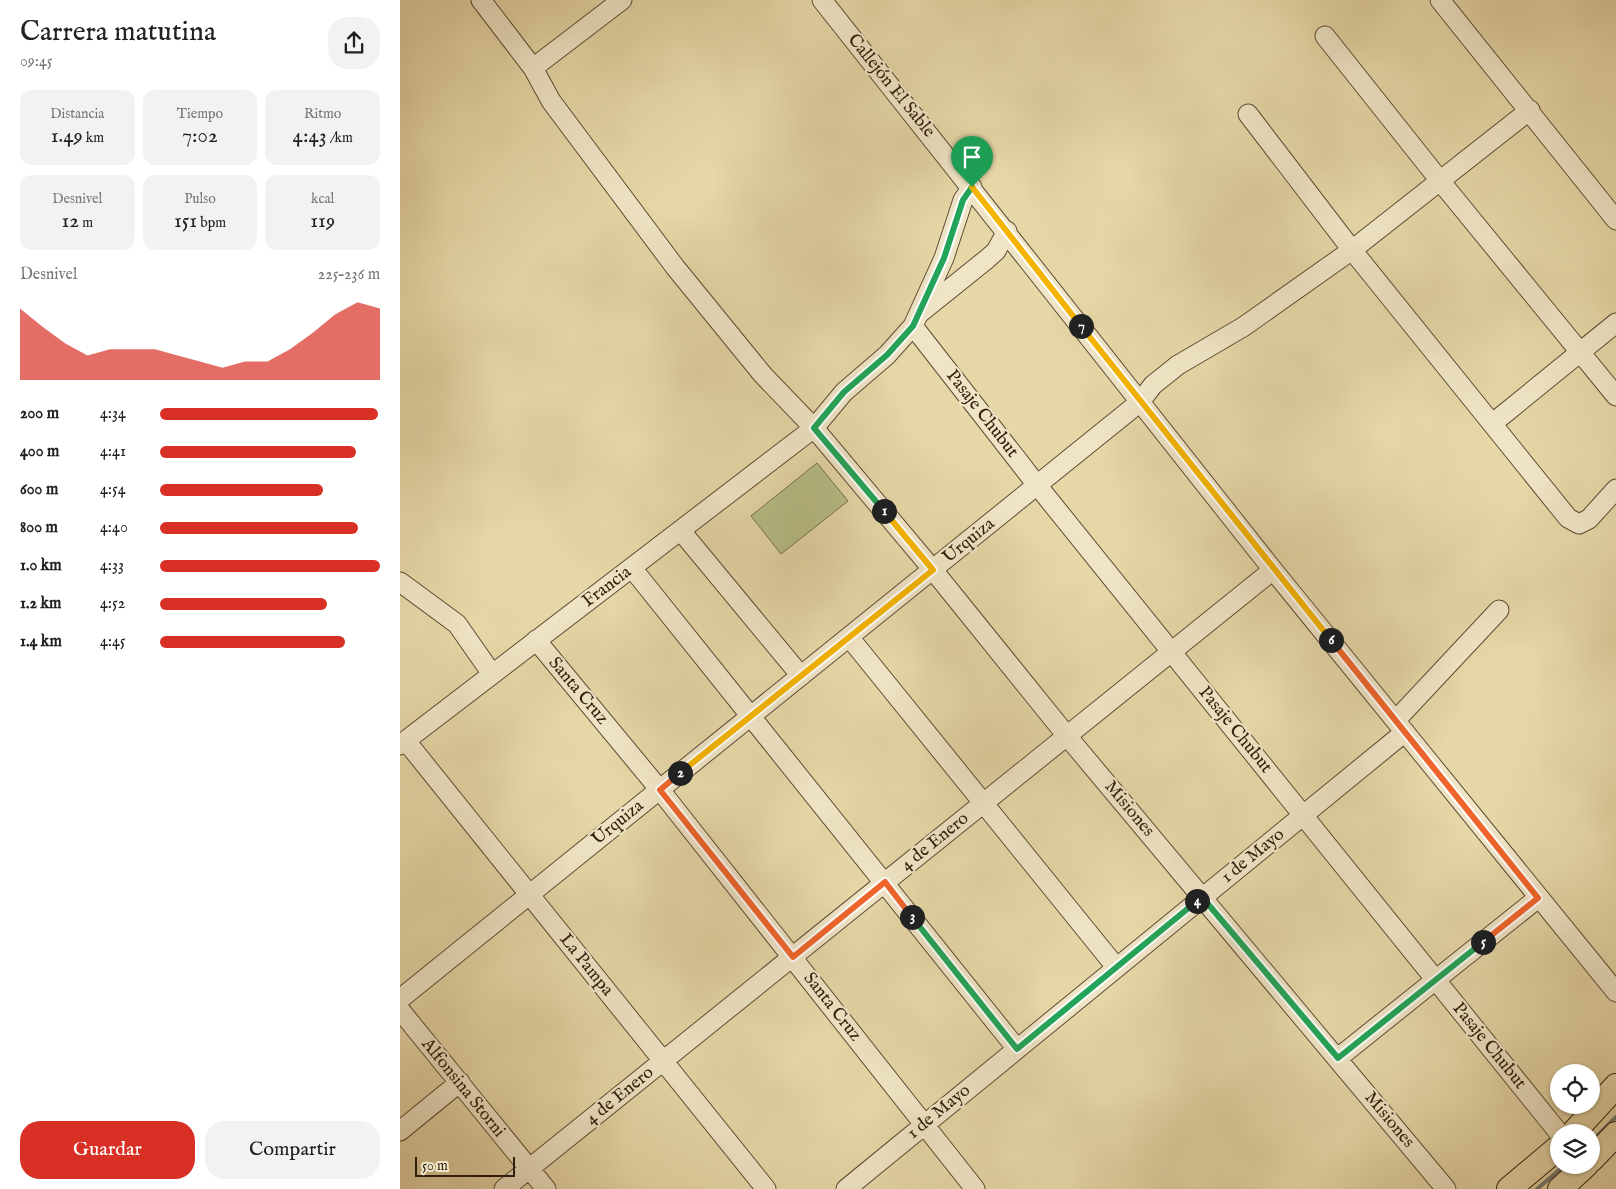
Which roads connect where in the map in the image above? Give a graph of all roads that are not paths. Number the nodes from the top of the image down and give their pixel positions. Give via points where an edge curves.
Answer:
1 (481, 0) edge
2 (622, 0) edge
3 (822, 0) edge
4 (1440, 0) edge
5 (1325, 36) dead end
6 (533, 68) junction
7 (1530, 110) junction
8 (1248, 114) dead end
9 (1441, 182) junction
10 (972, 187) junction
11 (1616, 220) edge
12 (1007, 231) junction
13 (1352, 250) junction
14 (915, 321) junction
15 (1616, 323) edge
16 (1579, 353) junction
17 (1616, 396) edge
18 (1140, 402) junction
19 (1493, 422) junction
20 (814, 428) junction
21 (1038, 486) junction
22 (1616, 489) edge
23 (681, 531) junction
24 (632, 568) junction
25 (933, 570) junction
26 (1274, 570) junction
27 (400, 582) edge
28 (1499, 610) dead end
29 (849, 637) junction
30 (536, 640) junction
31 (1172, 652) junction
32 (492, 674) junction
33 (801, 676) junction
34 (751, 716) junction
35 (1400, 726) junction
36 (1068, 736) junction
37 (403, 743) edge
38 (660, 790) junction
39 (984, 803) junction
40 (1304, 815) junction
41 (885, 882) junction
42 (529, 895) junction
43 (1202, 897) junction
44 (1538, 898) junction
45 (793, 957) junction
46 (1116, 967) junction
47 (1436, 979) junction
48 (1616, 992) edge
49 (400, 999) edge
50 (400, 1010) edge
51 (1017, 1049) junction
52 (1338, 1058) junction
53 (663, 1061) junction
54 (460, 1082) junction
55 (1616, 1086) edge
56 (1552, 1124) edge
57 (1581, 1124) edge
58 (924, 1125) junction
59 (400, 1131) edge
60 (1616, 1134) edge
61 (1600, 1151) edge
62 (1550, 1155) edge
63 (529, 1169) junction
64 (1576, 1174) edge
65 (504, 1189) edge
66 (546, 1189) edge
67 (766, 1189) edge
68 (846, 1189) edge
69 (975, 1189) edge
70 (1446, 1189) edge
71 (1509, 1189) edge
72 (1560, 1189) edge

1 - 6 street
2 - 6 street
3 - 10 street, Callejón El Sable
4 - 7 street
5 - 9 street
6 - 20 street, Misiones via 551,101 675,267 763,375
7 - 9 street, Urquiza
7 - 11 street
8 - 13 street
9 - 13 street, Urquiza
9 - 16 street
10 - 12 street, Callejón El Sable
10 - 14 street via 963,200 947,251
12 - 14 street via 987,260
12 - 18 street, Callejón El Sable
13 - 18 street, Urquiza via 1243,327 1178,365 1153,385
13 - 19 street
14 - 20 street, Francia via 887,355 844,392
14 - 21 street, Pasaje Chubut
15 - 16 street
16 - 17 street
16 - 19 street
18 - 21 street, Urquiza
18 - 26 street, Callejón El Sable
19 - 22 street via 1568,518 1579,524 1589,519
20 - 23 street, Francia
20 - 25 street, Misiones
21 - 25 street, Urquiza
21 - 31 street, Pasaje Chubut
23 - 24 street, Francia
23 - 33 street
24 - 30 street, Francia
24 - 34 street
25 - 29 street, Urquiza
25 - 36 street, Misiones
26 - 31 street, 4 de Enero
26 - 35 street, Callejón El Sable
27 - 32 street via 457,624
28 - 35 street, 1 de Mayo
29 - 33 street, Urquiza
29 - 39 street
30 - 32 street, Francia
30 - 38 street, Santa Cruz
31 - 36 street, 4 de Enero
31 - 40 street, Pasaje Chubut
32 - 37 street, Francia
33 - 34 street, Urquiza
34 - 38 street, Urquiza
34 - 41 street
35 - 40 street, 1 de Mayo
35 - 44 street, Callejón El Sable
36 - 39 street, 4 de Enero
36 - 43 street, Misiones
37 - 42 street, La Pampa
38 - 42 street, Urquiza
38 - 45 street, Santa Cruz
39 - 41 street, 4 de Enero
39 - 46 street
40 - 43 street, 1 de Mayo
40 - 47 street, Pasaje Chubut
41 - 45 street, 4 de Enero
41 - 51 street
42 - 49 street, Urquiza
42 - 53 street, La Pampa
43 - 46 street, 1 de Mayo
43 - 52 street, Misiones
44 - 47 street
44 - 48 street, Callejón El Sable
45 - 53 street, 4 de Enero
45 - 58 street, Santa Cruz
46 - 51 street, 1 de Mayo
47 - 52 street
47 - 56 street, Pasaje Chubut
50 - 54 street, Alfonsina Storni
51 - 58 street, 1 de Mayo
52 - 70 street, Misiones
53 - 63 street, 4 de Enero
53 - 67 street, La Pampa
54 - 59 street
54 - 63 street, Alfonsina Storni
55 - 57 main road
58 - 68 street, 1 de Mayo
58 - 69 street, Santa Cruz
60 - 61 main road
62 - 71 main road
63 - 65 street, 4 de Enero
63 - 66 street, Alfonsina Storni
64 - 72 main road

